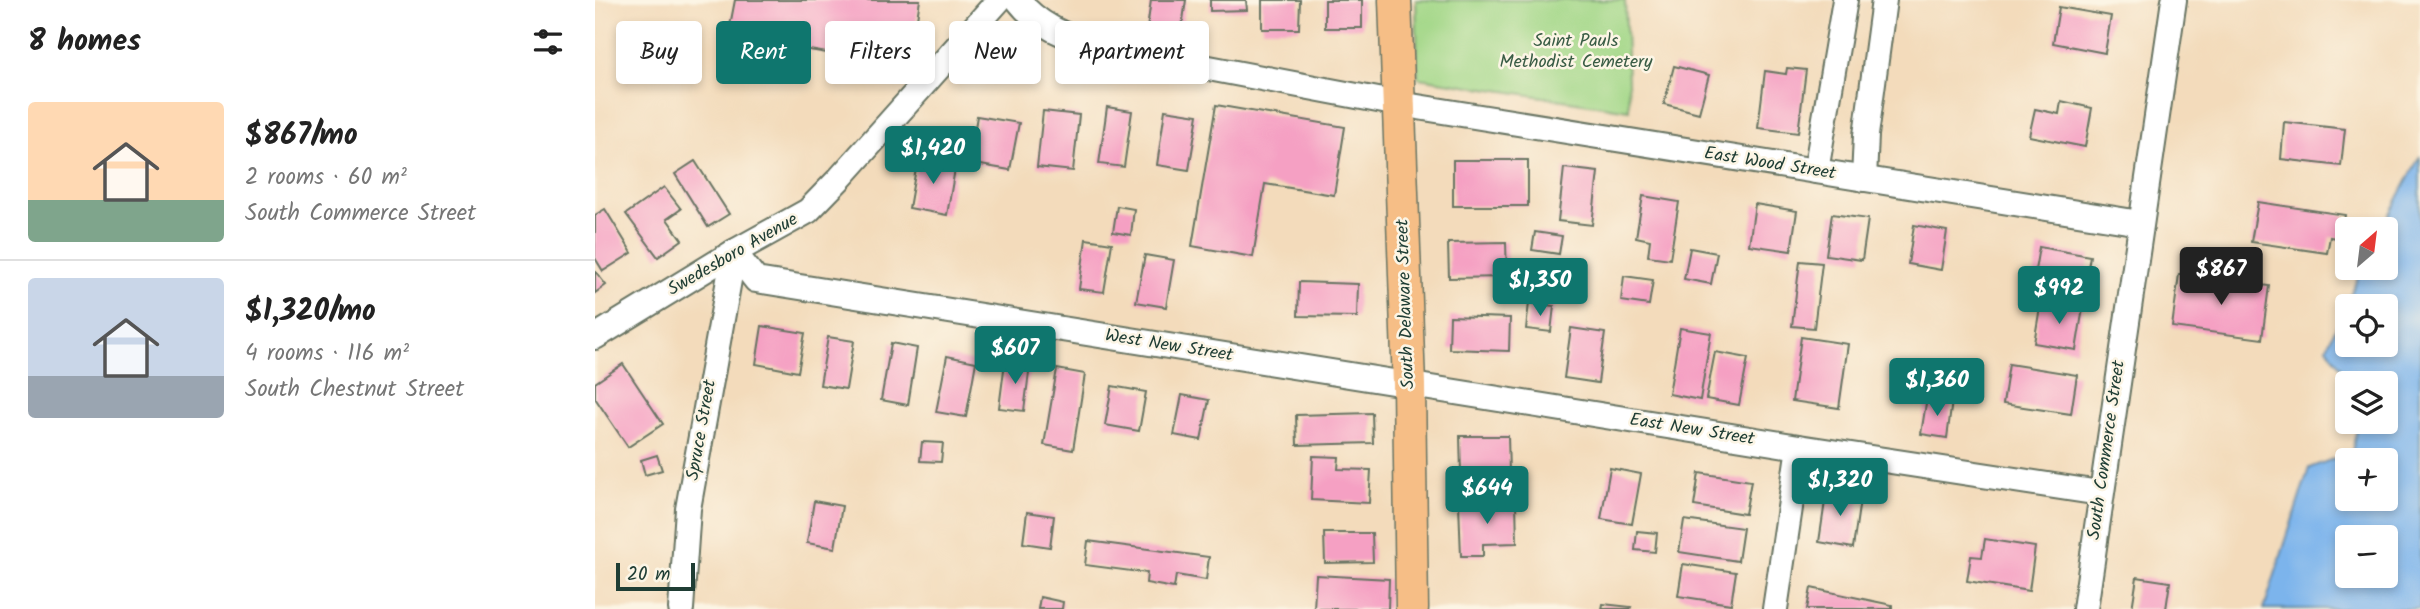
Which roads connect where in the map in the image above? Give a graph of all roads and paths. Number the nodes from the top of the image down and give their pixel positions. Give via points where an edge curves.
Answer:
1 (999, 0) edge
2 (1018, 0) edge
3 (1395, 0) edge
4 (1845, 0) edge
5 (1884, 0) edge
6 (2174, 0) edge
7 (1399, 104) junction
8 (1816, 171) junction
9 (1864, 179) junction
10 (2140, 223) junction
11 (734, 252) junction
12 (595, 337) edge
13 (1409, 385) junction
14 (1799, 447) junction
15 (2100, 493) junction
16 (681, 609) edge
17 (1412, 609) edge
18 (1775, 609) edge
19 (2085, 609) edge

1 - 11 street, Swedesboro Avenue via 808,211
2 - 7 street, East Wood Street via 1030,15 1093,46
3 - 7 main road, South Delaware Street
4 - 8 street
5 - 9 street
6 - 10 street, South Commerce Street
7 - 8 street, East Wood Street
7 - 13 main road, South Delaware Street
8 - 9 street, East Wood Street
9 - 10 street, East Wood Street
10 - 15 street, South Commerce Street
11 - 12 street, Swedesboro Avenue
11 - 13 street, West New Street via 756,280
11 - 16 street, Spruce Street via 688,509
13 - 14 street, East New Street
13 - 17 main road, South Delaware Street
14 - 15 street, East New Street
14 - 18 street
15 - 19 street, South Commerce Street

